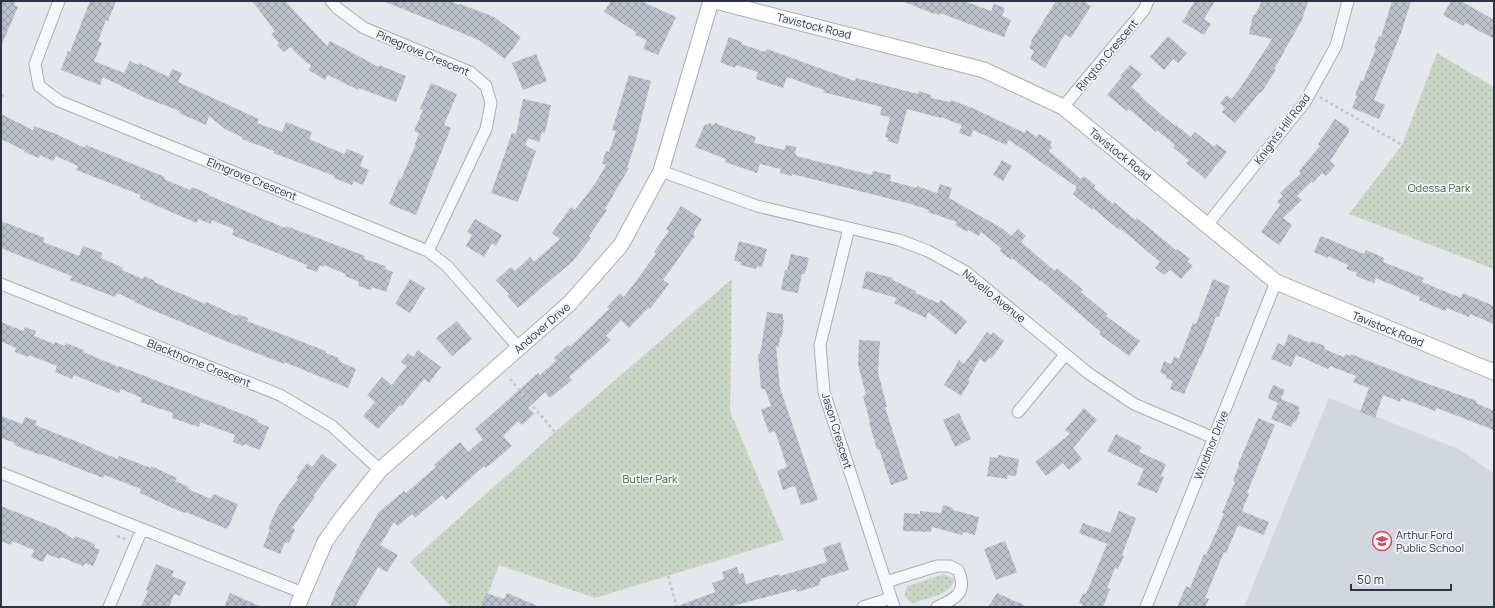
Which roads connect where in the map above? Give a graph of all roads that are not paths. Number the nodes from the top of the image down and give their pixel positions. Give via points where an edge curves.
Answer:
1 (59, 1) edge
2 (331, 1) edge
3 (711, 1) edge
4 (715, 1) edge
5 (1148, 1) edge
6 (1348, 1) edge
7 (1063, 107) junction
8 (661, 171) junction
9 (1207, 225) junction
10 (849, 228) junction
11 (428, 251) junction
12 (1276, 282) junction
13 (1, 284) edge
14 (519, 348) junction
15 (1065, 354) junction
16 (1494, 372) edge
17 (1018, 412) dead end
18 (1214, 438) junction
19 (380, 470) junction
20 (1, 473) edge
21 (142, 530) junction
22 (886, 582) junction
23 (300, 600) edge
24 (893, 603) edge
25 (109, 607) edge
26 (864, 607) edge
27 (937, 607) edge
28 (1146, 607) edge

1 - 11 street, Elmgrove Crescent via 34,64 39,86 59,101
2 - 11 street, Pinegrove Crescent via 364,28 470,72 486,86 491,103 486,129
3 - 8 street, Andover Drive
4 - 7 street, Tavistock Road via 984,70
5 - 7 street, Rington Crescent via 1144,10
6 - 9 street, Knights Hill Road via 1336,46 1305,102
7 - 9 street, Tavistock Road
8 - 10 street, Novello Avenue via 757,206
8 - 14 street, Andover Drive via 621,245 570,303
9 - 12 street, Tavistock Road
10 - 15 street, Novello Avenue via 899,240 928,251 966,272
10 - 22 street, Jason Crescent via 820,345 824,392
11 - 14 street, Elmgrove Crescent via 447,266
12 - 16 street, Tavistock Road
12 - 18 street, Windmor Drive
13 - 19 street, Blackthorne Crescent via 280,395 332,426
14 - 19 street, Andover Drive
15 - 17 street
15 - 18 street, Novello Avenue via 1134,404
18 - 28 street, Windmor Drive
19 - 23 street, Andover Drive via 325,542
20 - 21 street
21 - 23 street
21 - 25 street
22 - 24 street, Jason Crescent
22 - 27 street via 937,566 950,566 958,570 963,580 960,593
24 - 26 street

